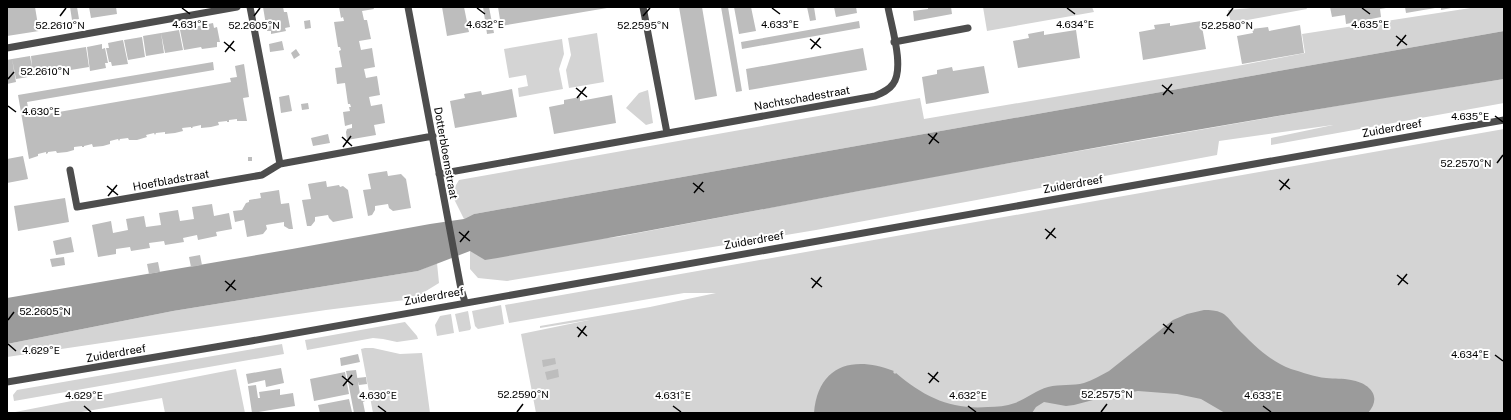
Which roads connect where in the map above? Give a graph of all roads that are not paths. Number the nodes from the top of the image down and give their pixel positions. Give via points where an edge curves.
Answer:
1 (237, 7) edge
2 (250, 7) edge
3 (408, 7) edge
4 (643, 7) edge
5 (888, 7) edge
6 (968, 28) dead end
7 (894, 42) junction
8 (7, 48) edge
9 (1504, 120) edge
10 (667, 133) junction
11 (432, 136) junction
12 (280, 164) junction
13 (70, 170) dead end
14 (439, 174) junction
15 (465, 302) junction
16 (7, 382) edge

1 - 8 street
2 - 12 street
3 - 11 street, Dotterbloemstraat
4 - 10 street
5 - 7 street, Nachtschadestraat
6 - 7 street
7 - 10 street, Nachtschadestraat via 897,59 896,81 882,93 862,99
9 - 15 street, Zuiderdreef
10 - 14 street, Nachtschadestraat
11 - 12 street, Hoefbladstraat
11 - 14 street, Dotterbloemstraat
12 - 13 street, Hoefbladstraat via 262,175 77,207
14 - 15 street, Dotterbloemstraat via 460,288
15 - 16 street, Zuiderdreef

